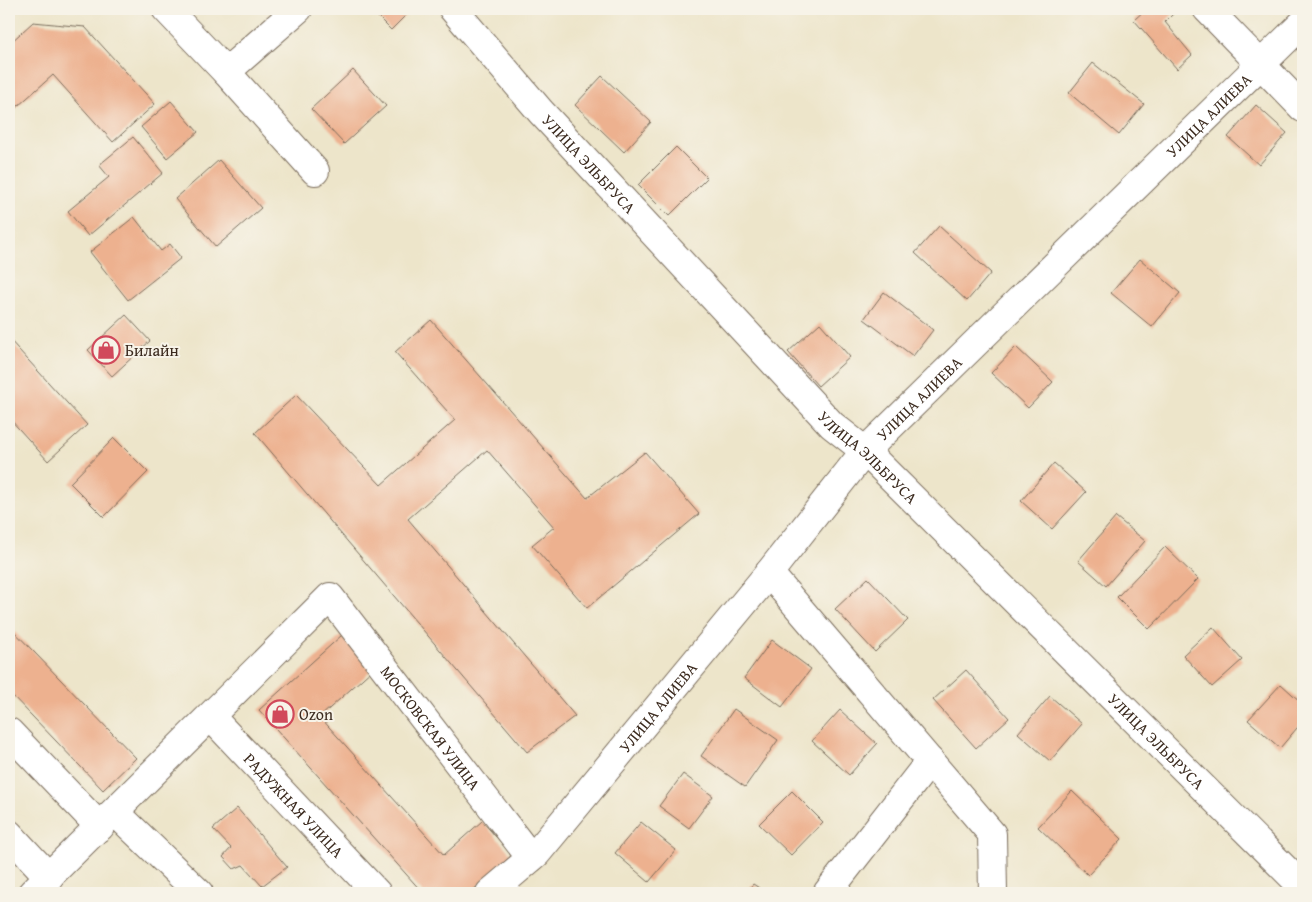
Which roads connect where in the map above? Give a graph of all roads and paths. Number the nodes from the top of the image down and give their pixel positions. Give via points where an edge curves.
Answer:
1 (166, 9) edge
2 (298, 9) edge
3 (453, 9) edge
4 (1207, 9) edge
5 (1303, 23) edge
6 (1259, 64) junction
7 (226, 72) junction
8 (1303, 108) edge
9 (315, 171) dead end
10 (865, 451) junction
11 (769, 573) junction
12 (211, 717) junction
13 (9, 732) edge
14 (930, 761) junction
15 (108, 819) junction
16 (9, 834) edge
17 (531, 858) junction
18 (41, 885) edge
19 (1303, 887) edge
20 (199, 893) edge
21 (376, 893) edge
22 (490, 893) edge
23 (828, 893) edge
24 (993, 893) edge

1 - 7 street
2 - 7 street
3 - 10 street, УЛИЦА ЭЛЬБРУСА via 547,119 832,425
4 - 6 street
5 - 6 street, УЛИЦА АЛИЕВА
6 - 8 street
6 - 10 street, УЛИЦА АЛИЕВА
7 - 9 street
10 - 11 street, УЛИЦА АЛИЕВА
10 - 19 street, УЛИЦА ЭЛЬБРУСА
11 - 14 street
11 - 17 street, УЛИЦА АЛИЕВА
12 - 15 street
12 - 17 street, МОСКОВСКАЯ УЛИЦА via 330,597
12 - 21 street, РАДУЖНАЯ УЛИЦА
13 - 15 street
14 - 23 street
14 - 24 street via 992,834
15 - 18 street
15 - 20 street
16 - 18 street
17 - 22 street, УЛИЦА АЛИЕВА

